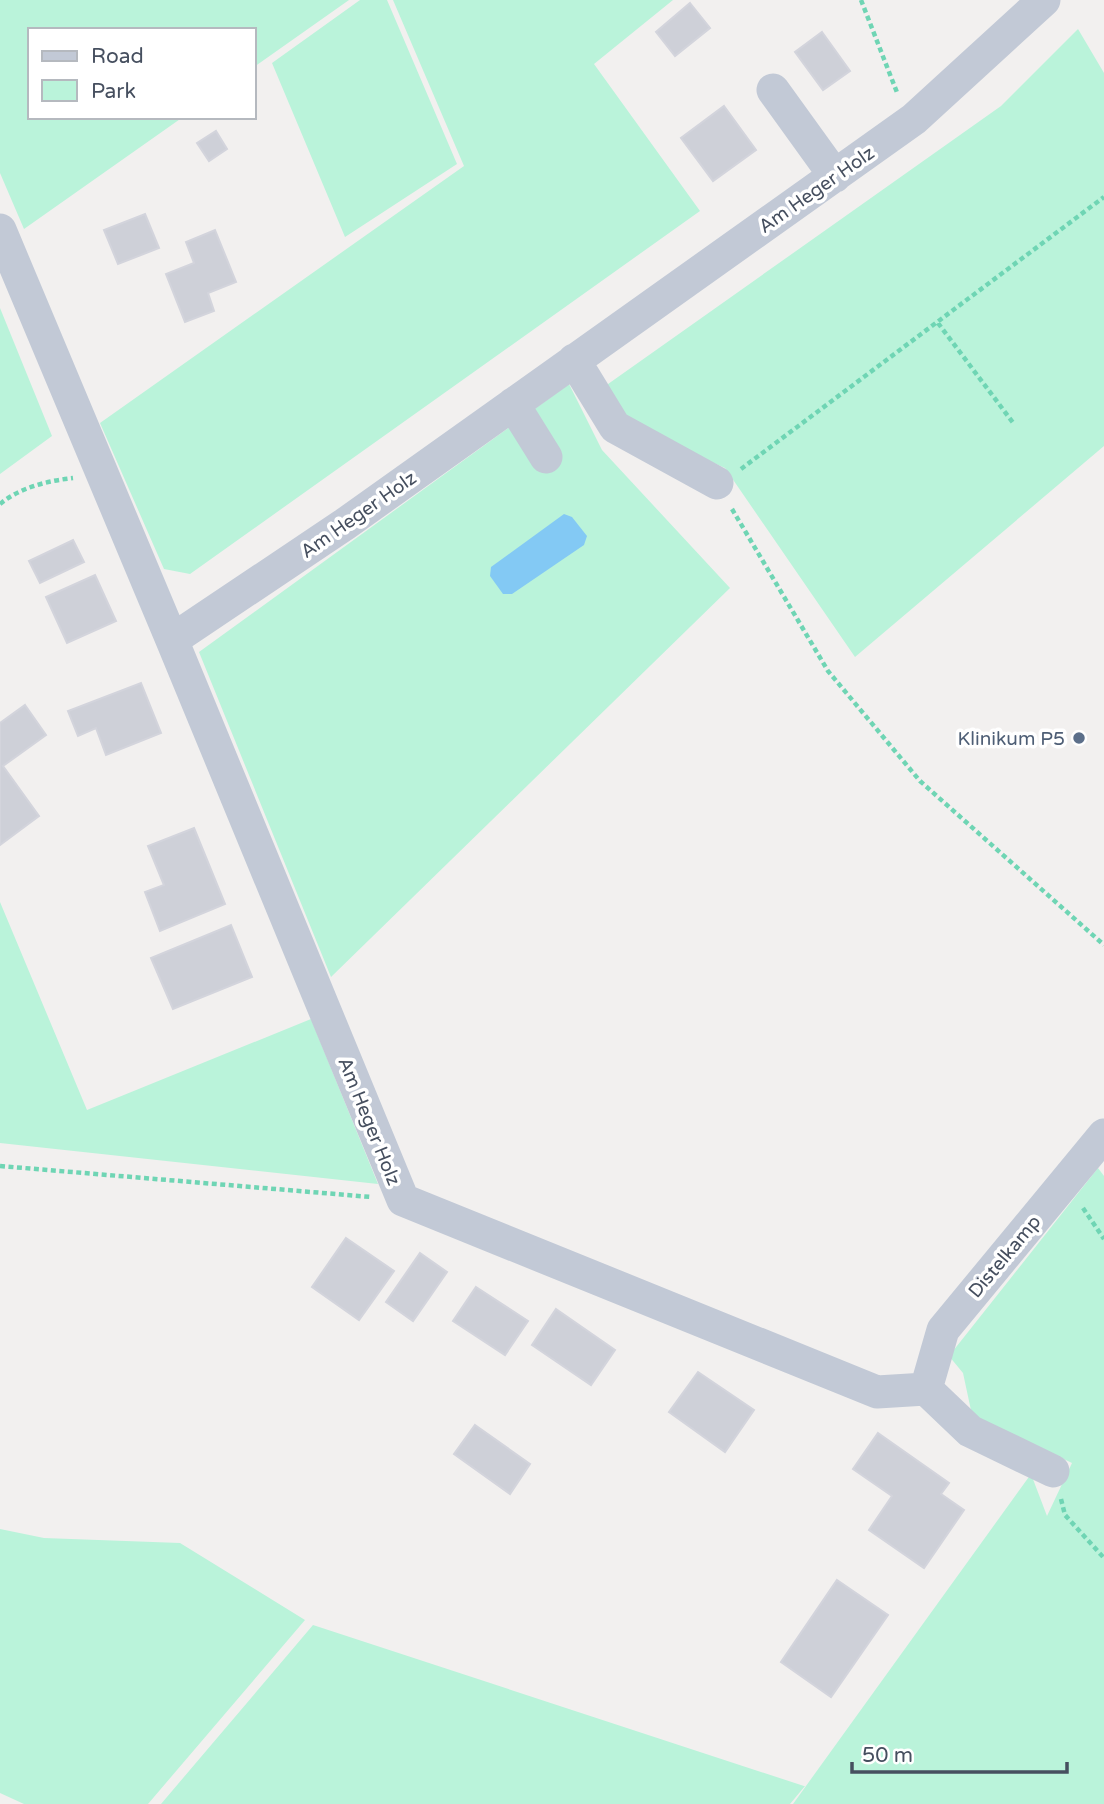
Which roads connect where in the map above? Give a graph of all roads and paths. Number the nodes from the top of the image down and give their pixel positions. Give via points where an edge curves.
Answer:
1 (861, 0) edge
2 (1044, 0) edge
3 (773, 90) dead end
4 (914, 119) junction
5 (835, 176) junction
6 (1104, 197) edge
7 (0, 230) edge
8 (938, 323) junction
9 (574, 360) junction
10 (513, 404) junction
11 (1014, 424) dead end
12 (546, 457) dead end
13 (102, 472) junction
14 (717, 484) junction
15 (0, 504) edge
16 (172, 640) junction
17 (1104, 945) edge
18 (1104, 1135) edge
19 (0, 1166) edge
20 (403, 1200) junction
21 (926, 1389) junction
22 (1054, 1471) joint
23 (1104, 1558) edge

1 - 4 path via 901,102
2 - 4 street, Am Heger Holz
3 - 5 street
4 - 5 street, Am Heger Holz
5 - 9 street, Am Heger Holz
6 - 8 path
7 - 13 street, Am Heger Holz
8 - 11 path
8 - 14 path
9 - 10 street, Am Heger Holz
9 - 14 street via 615,427
10 - 12 street
10 - 16 street, Am Heger Holz
13 - 15 path via 48,481
13 - 16 street, Am Heger Holz
14 - 17 path via 828,671 920,781
16 - 20 street, Am Heger Holz
18 - 21 street, Distelkamp via 943,1330
19 - 20 path
20 - 21 street, Am Heger Holz via 877,1392
21 - 22 street via 970,1431
22 - 23 path via 1065,1515

